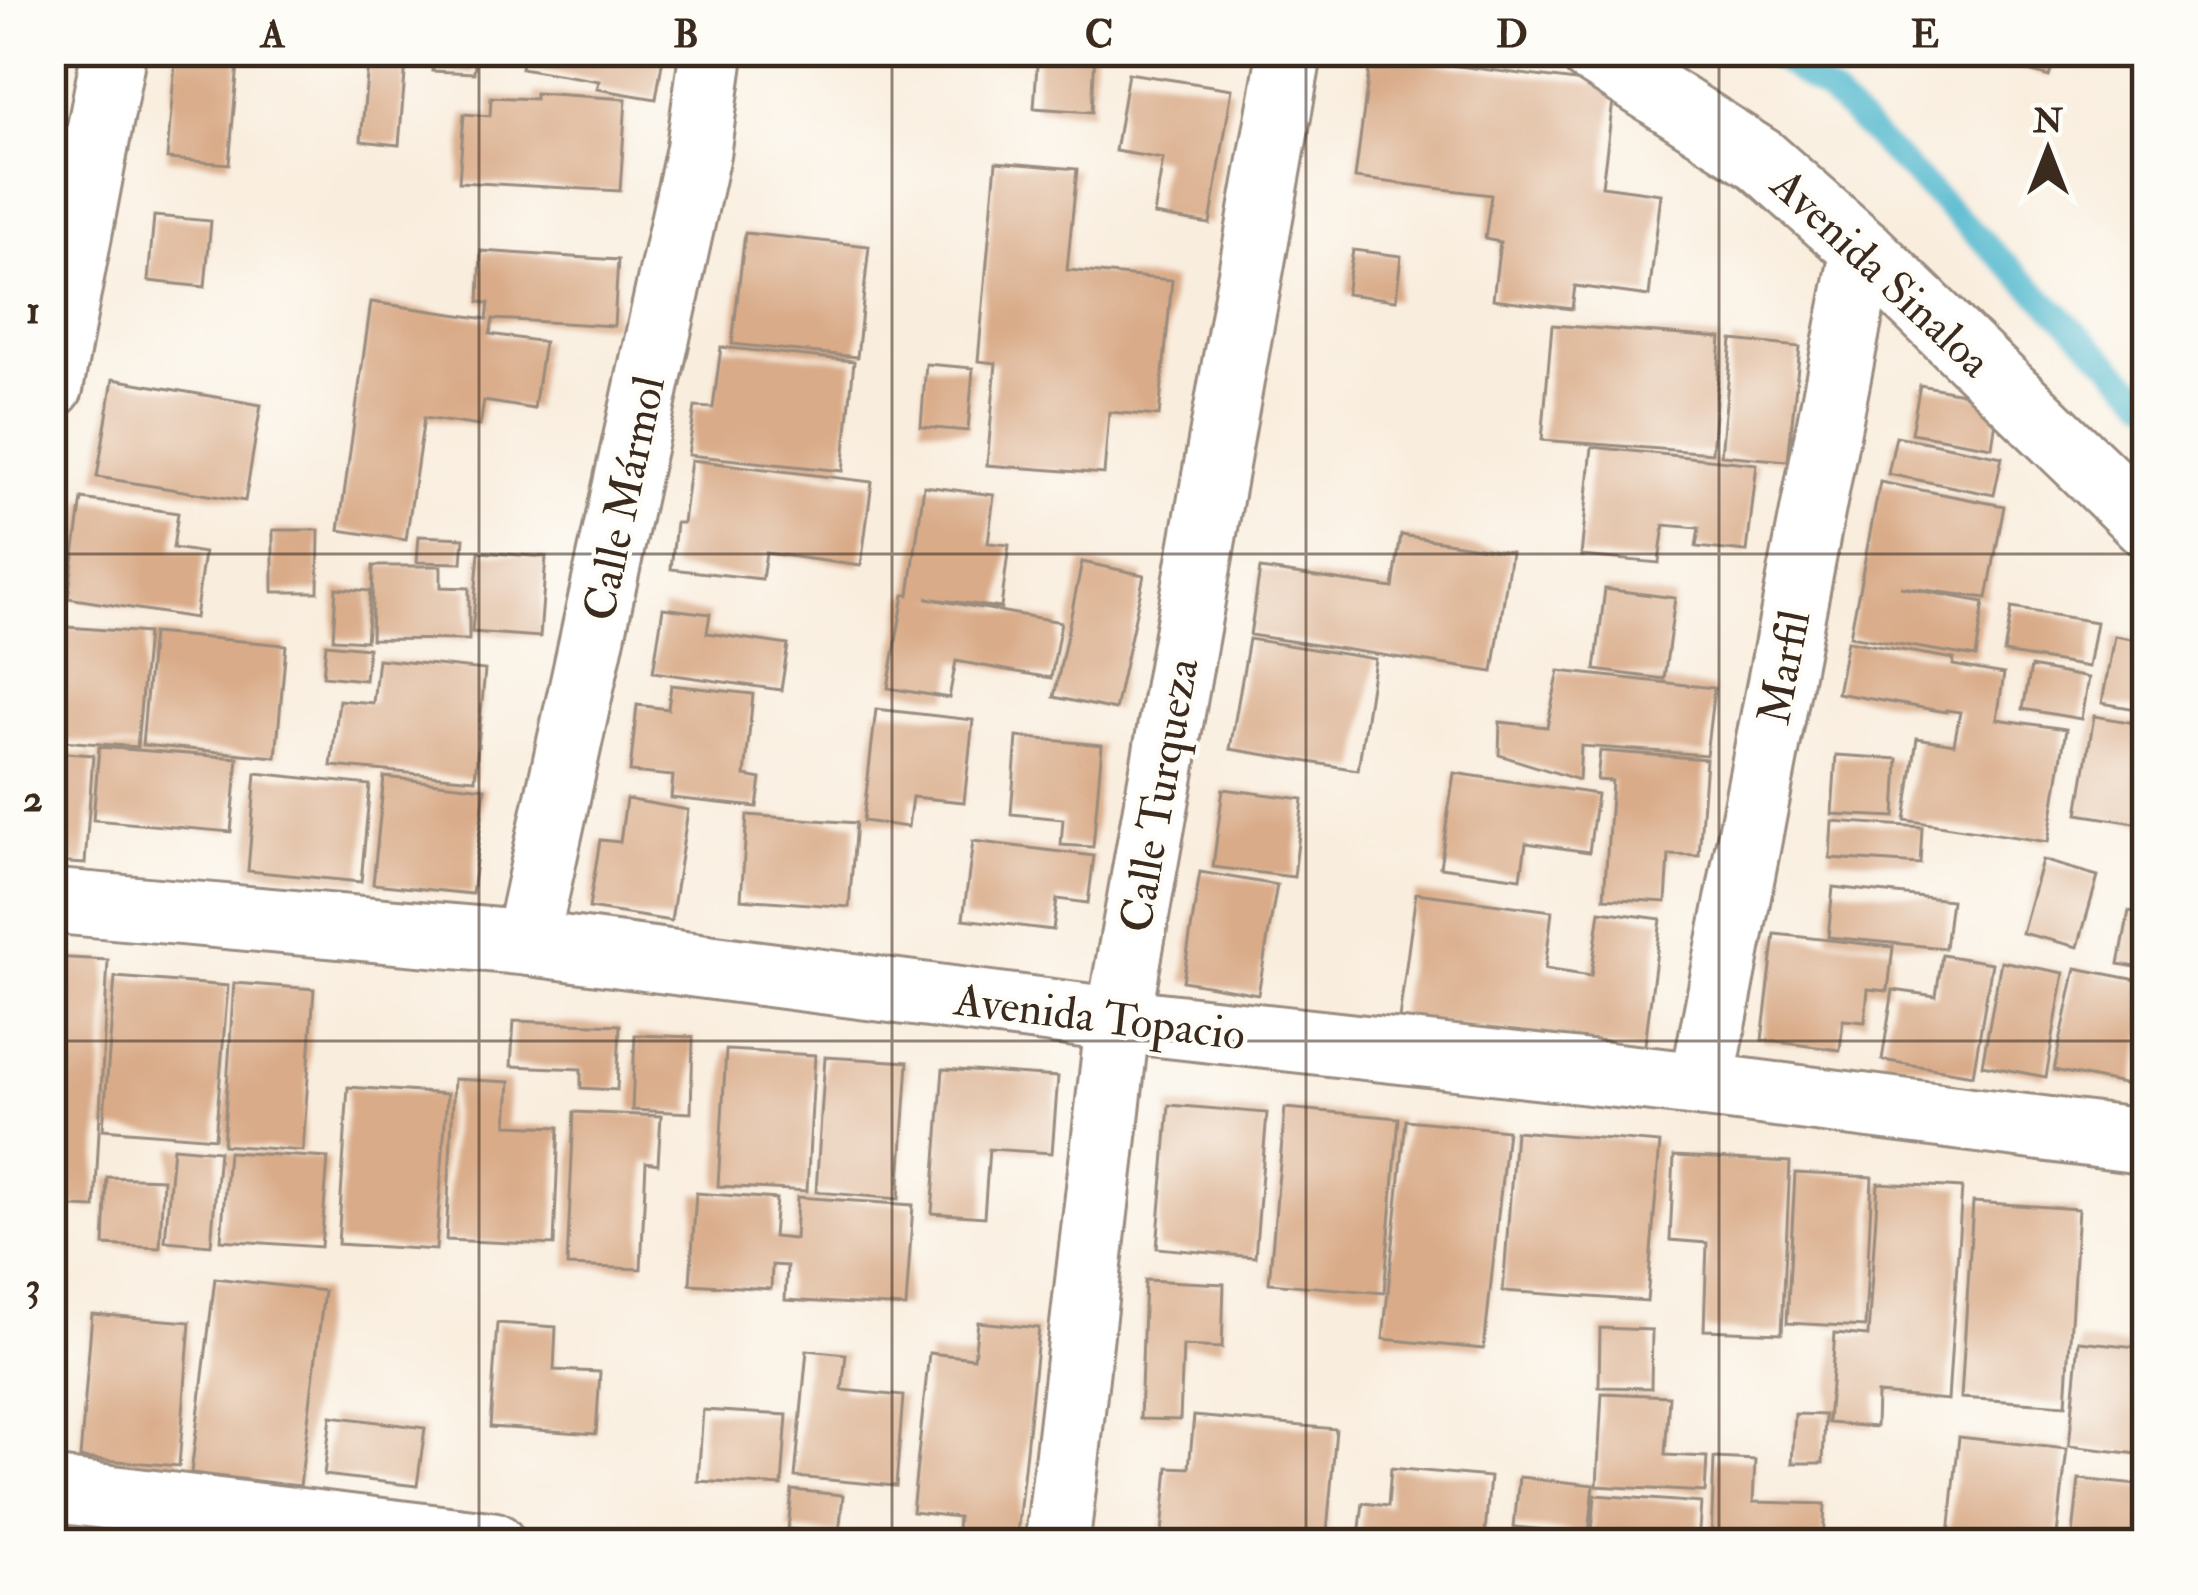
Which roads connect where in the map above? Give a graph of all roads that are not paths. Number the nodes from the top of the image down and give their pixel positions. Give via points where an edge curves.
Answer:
1 (114, 51) edge
2 (712, 51) edge
3 (1290, 51) edge
4 (1591, 51) edge
5 (1863, 250) junction
6 (51, 386) edge
7 (2147, 525) edge
8 (51, 901) edge
9 (526, 943) junction
10 (1118, 1020) junction
11 (1702, 1084) junction
12 (2147, 1142) edge
13 (51, 1490) edge
14 (493, 1544) edge
15 (1057, 1544) edge

1 - 6 street
2 - 9 street, Calle Mármol via 698,151
3 - 10 street, Calle Turqueza
4 - 5 street, Avenida Sinaloa via 1761,160
5 - 7 street, Avenida Sinaloa
5 - 11 street, Marfil
8 - 9 street, Avenida Topacio
9 - 10 street, Avenida Topacio
10 - 11 street, Avenida Topacio
10 - 15 street, Calle Turqueza
11 - 12 street, Avenida Topacio
13 - 14 street

